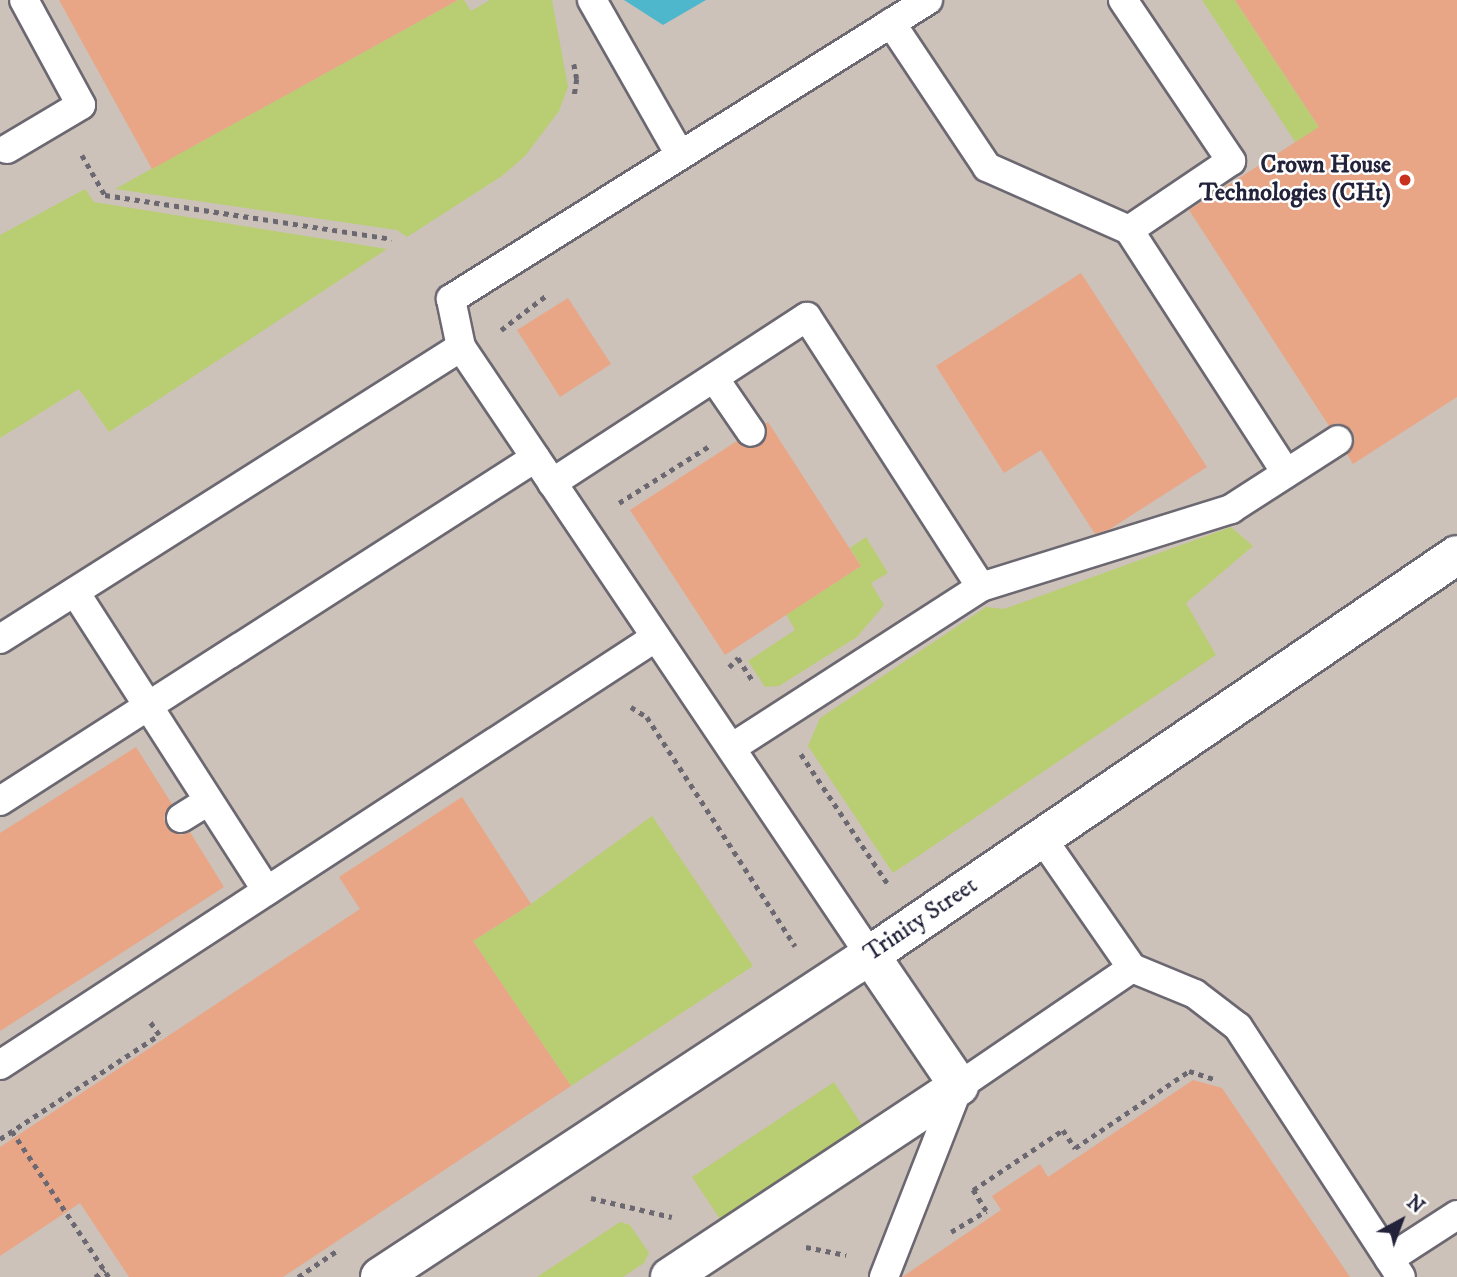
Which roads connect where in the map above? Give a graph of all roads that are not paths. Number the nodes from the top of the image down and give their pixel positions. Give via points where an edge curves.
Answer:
1 (24, 0) edge
2 (592, 0) edge
3 (928, 0) edge
4 (1123, 0) edge
5 (891, 23) junction
6 (7, 149) dead end
7 (680, 155) junction
8 (1129, 230) junction
9 (461, 347) junction
10 (714, 378) junction
11 (751, 432) dead end
12 (1338, 440) dead end
13 (536, 458) junction
14 (1286, 473) junction
15 (552, 482) junction
16 (1457, 555) edge
17 (981, 587) junction
18 (75, 592) junction
19 (656, 638) junction
20 (0, 639) edge
21 (147, 707) junction
22 (731, 748) junction
23 (0, 801) edge
24 (208, 801) junction
25 (181, 818) dead end
26 (1042, 838) junction
27 (267, 891) junction
28 (870, 955) junction
29 (1132, 968) junction
30 (0, 1065) edge
31 (959, 1086) junction
32 (1457, 1215) edge
33 (1395, 1268) edge
34 (380, 1277) edge
35 (670, 1277) edge
36 (884, 1277) edge

1 - 6 lane via 81,105
2 - 7 lane
3 - 5 lane
4 - 8 lane via 1231,161
5 - 7 lane
5 - 8 lane via 987,167
7 - 9 lane via 451,299
8 - 14 lane
9 - 13 lane
9 - 18 lane
10 - 11 lane
10 - 15 lane
10 - 17 lane via 807,317
12 - 14 lane
13 - 15 lane
13 - 21 lane
14 - 17 lane via 1231,509
15 - 19 lane
16 - 26 street, Trinity Street
17 - 22 lane
18 - 20 lane
18 - 21 lane
19 - 22 lane
19 - 27 lane
21 - 23 lane
21 - 24 lane
22 - 28 lane
24 - 25 lane
24 - 27 lane
26 - 28 street, Trinity Street
26 - 29 lane
27 - 30 lane
28 - 31 street
28 - 34 street, Trinity Street
29 - 31 lane
29 - 33 lane via 1195,994 1238,1027
31 - 35 street
31 - 36 lane
32 - 33 lane

